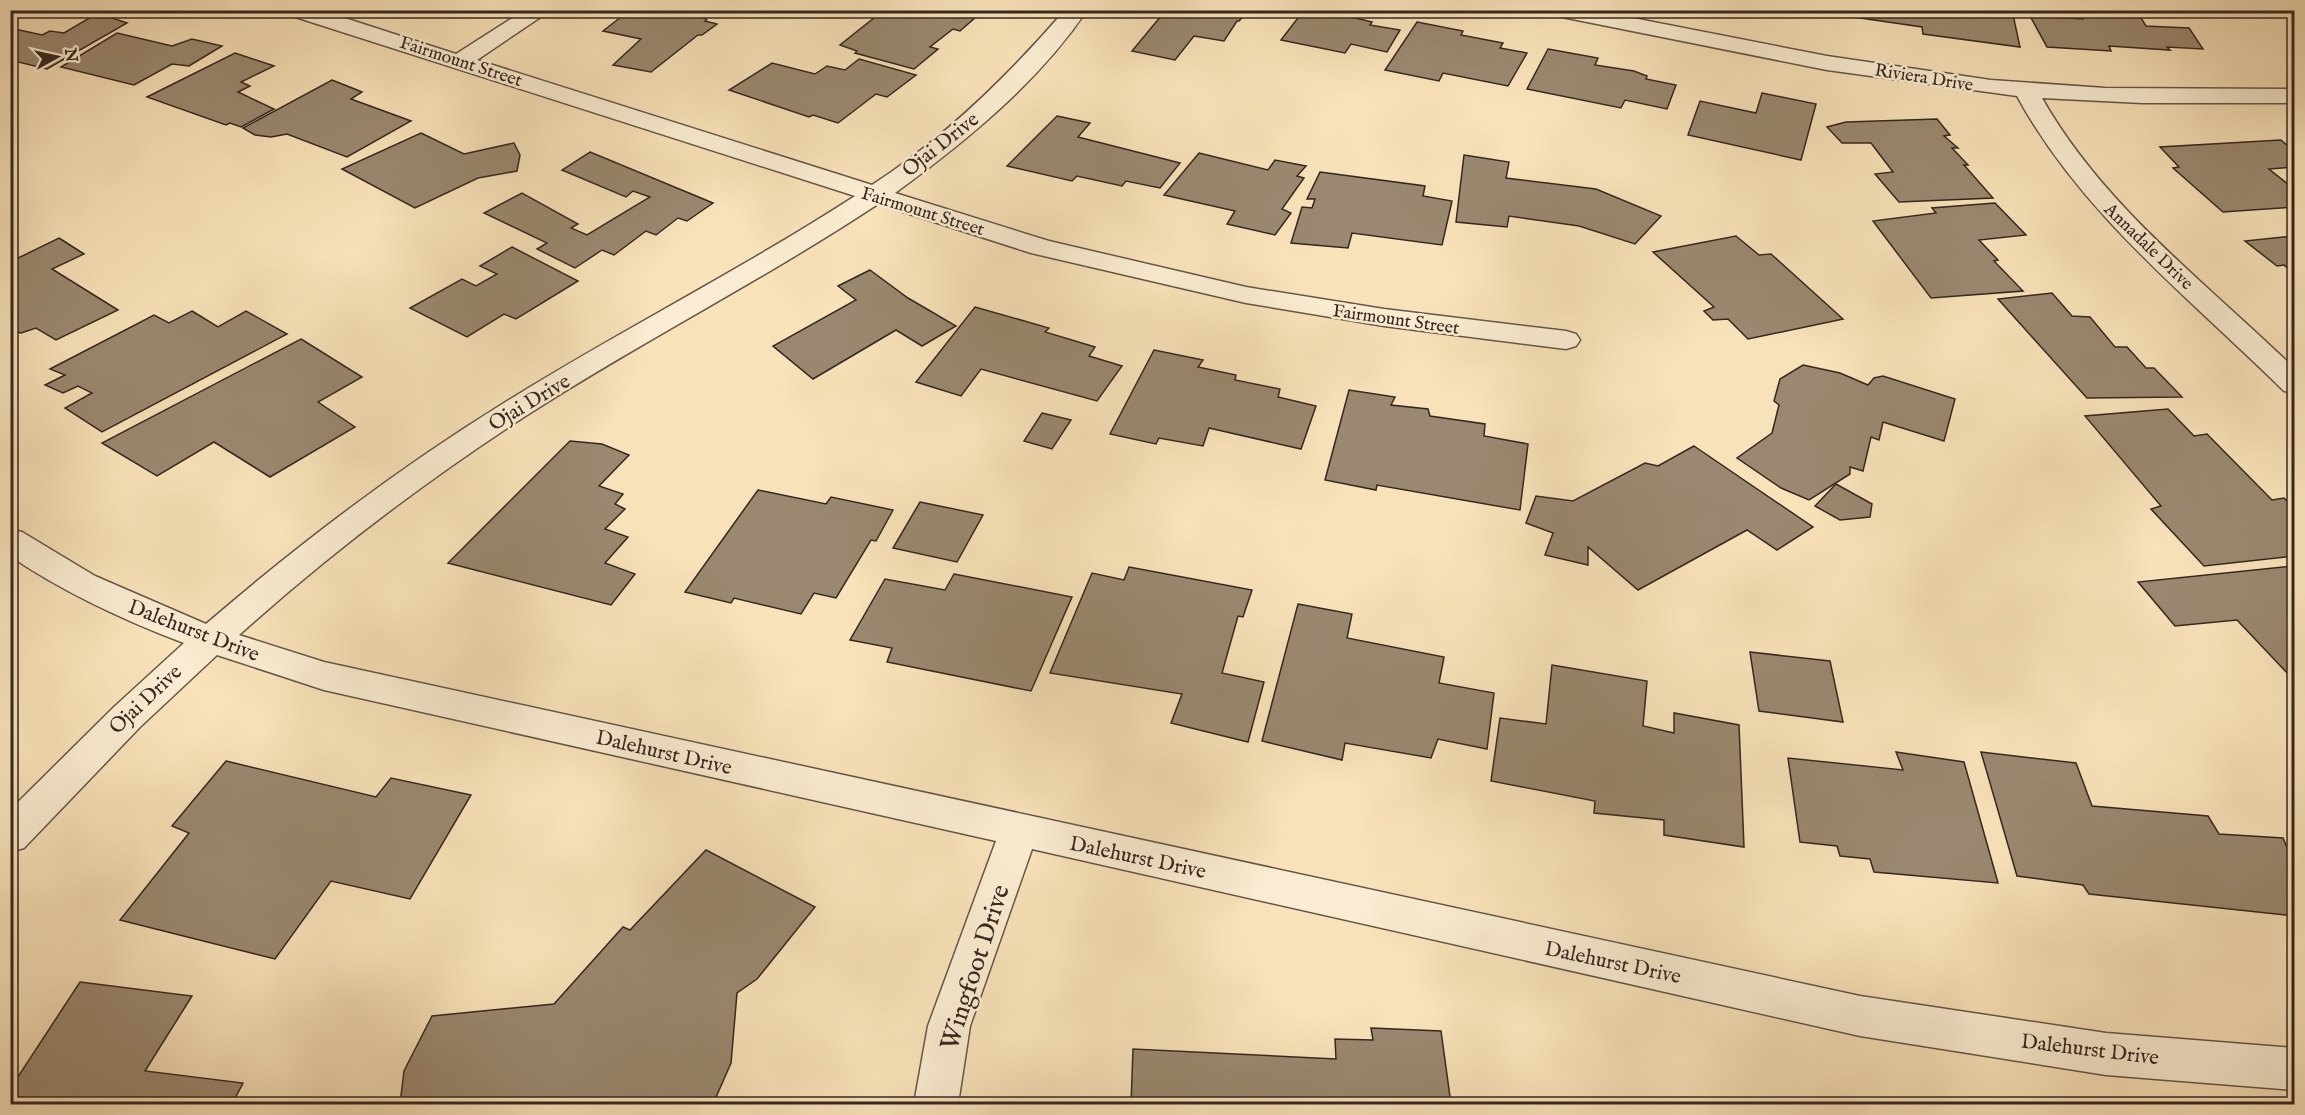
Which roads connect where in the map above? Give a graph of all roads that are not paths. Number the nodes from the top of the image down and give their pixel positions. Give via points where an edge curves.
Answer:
1 (297, 10) edge
2 (541, 10) edge
3 (1077, 10) edge
4 (1557, 10) edge
5 (1627, 17) edge
6 (460, 61) junction
7 (2026, 91) junction
8 (2295, 96) edge
9 (873, 195) junction
10 (1566, 340) dead end
11 (2295, 384) edge
12 (10, 540) edge
13 (208, 640) junction
14 (1019, 831) junction
15 (10, 836) edge
16 (2295, 1069) edge
17 (936, 1104) edge

1 - 6 street, Fairmount Street
2 - 6 street
3 - 9 street, Ojai Drive via 1057,38 1002,93
4 - 5 street, Riviera Drive
5 - 7 street, Riviera Drive via 1897,74
6 - 9 street, Fairmount Street
7 - 8 street, Riviera Drive via 2105,96
7 - 11 street, Annadale Drive via 2046,130 2082,179 2117,217
9 - 10 street, Fairmount Street via 1040,247 1165,278 1404,321
9 - 13 street, Ojai Drive via 794,247 516,408 412,477 306,557
12 - 13 street, Dalehurst Drive via 34,557 141,613
13 - 14 street, Dalehurst Drive via 324,676
13 - 15 street, Ojai Drive via 94,747
14 - 16 street, Dalehurst Drive via 1860,1016 2106,1054
14 - 17 street, Wingfoot Drive via 949,1026

